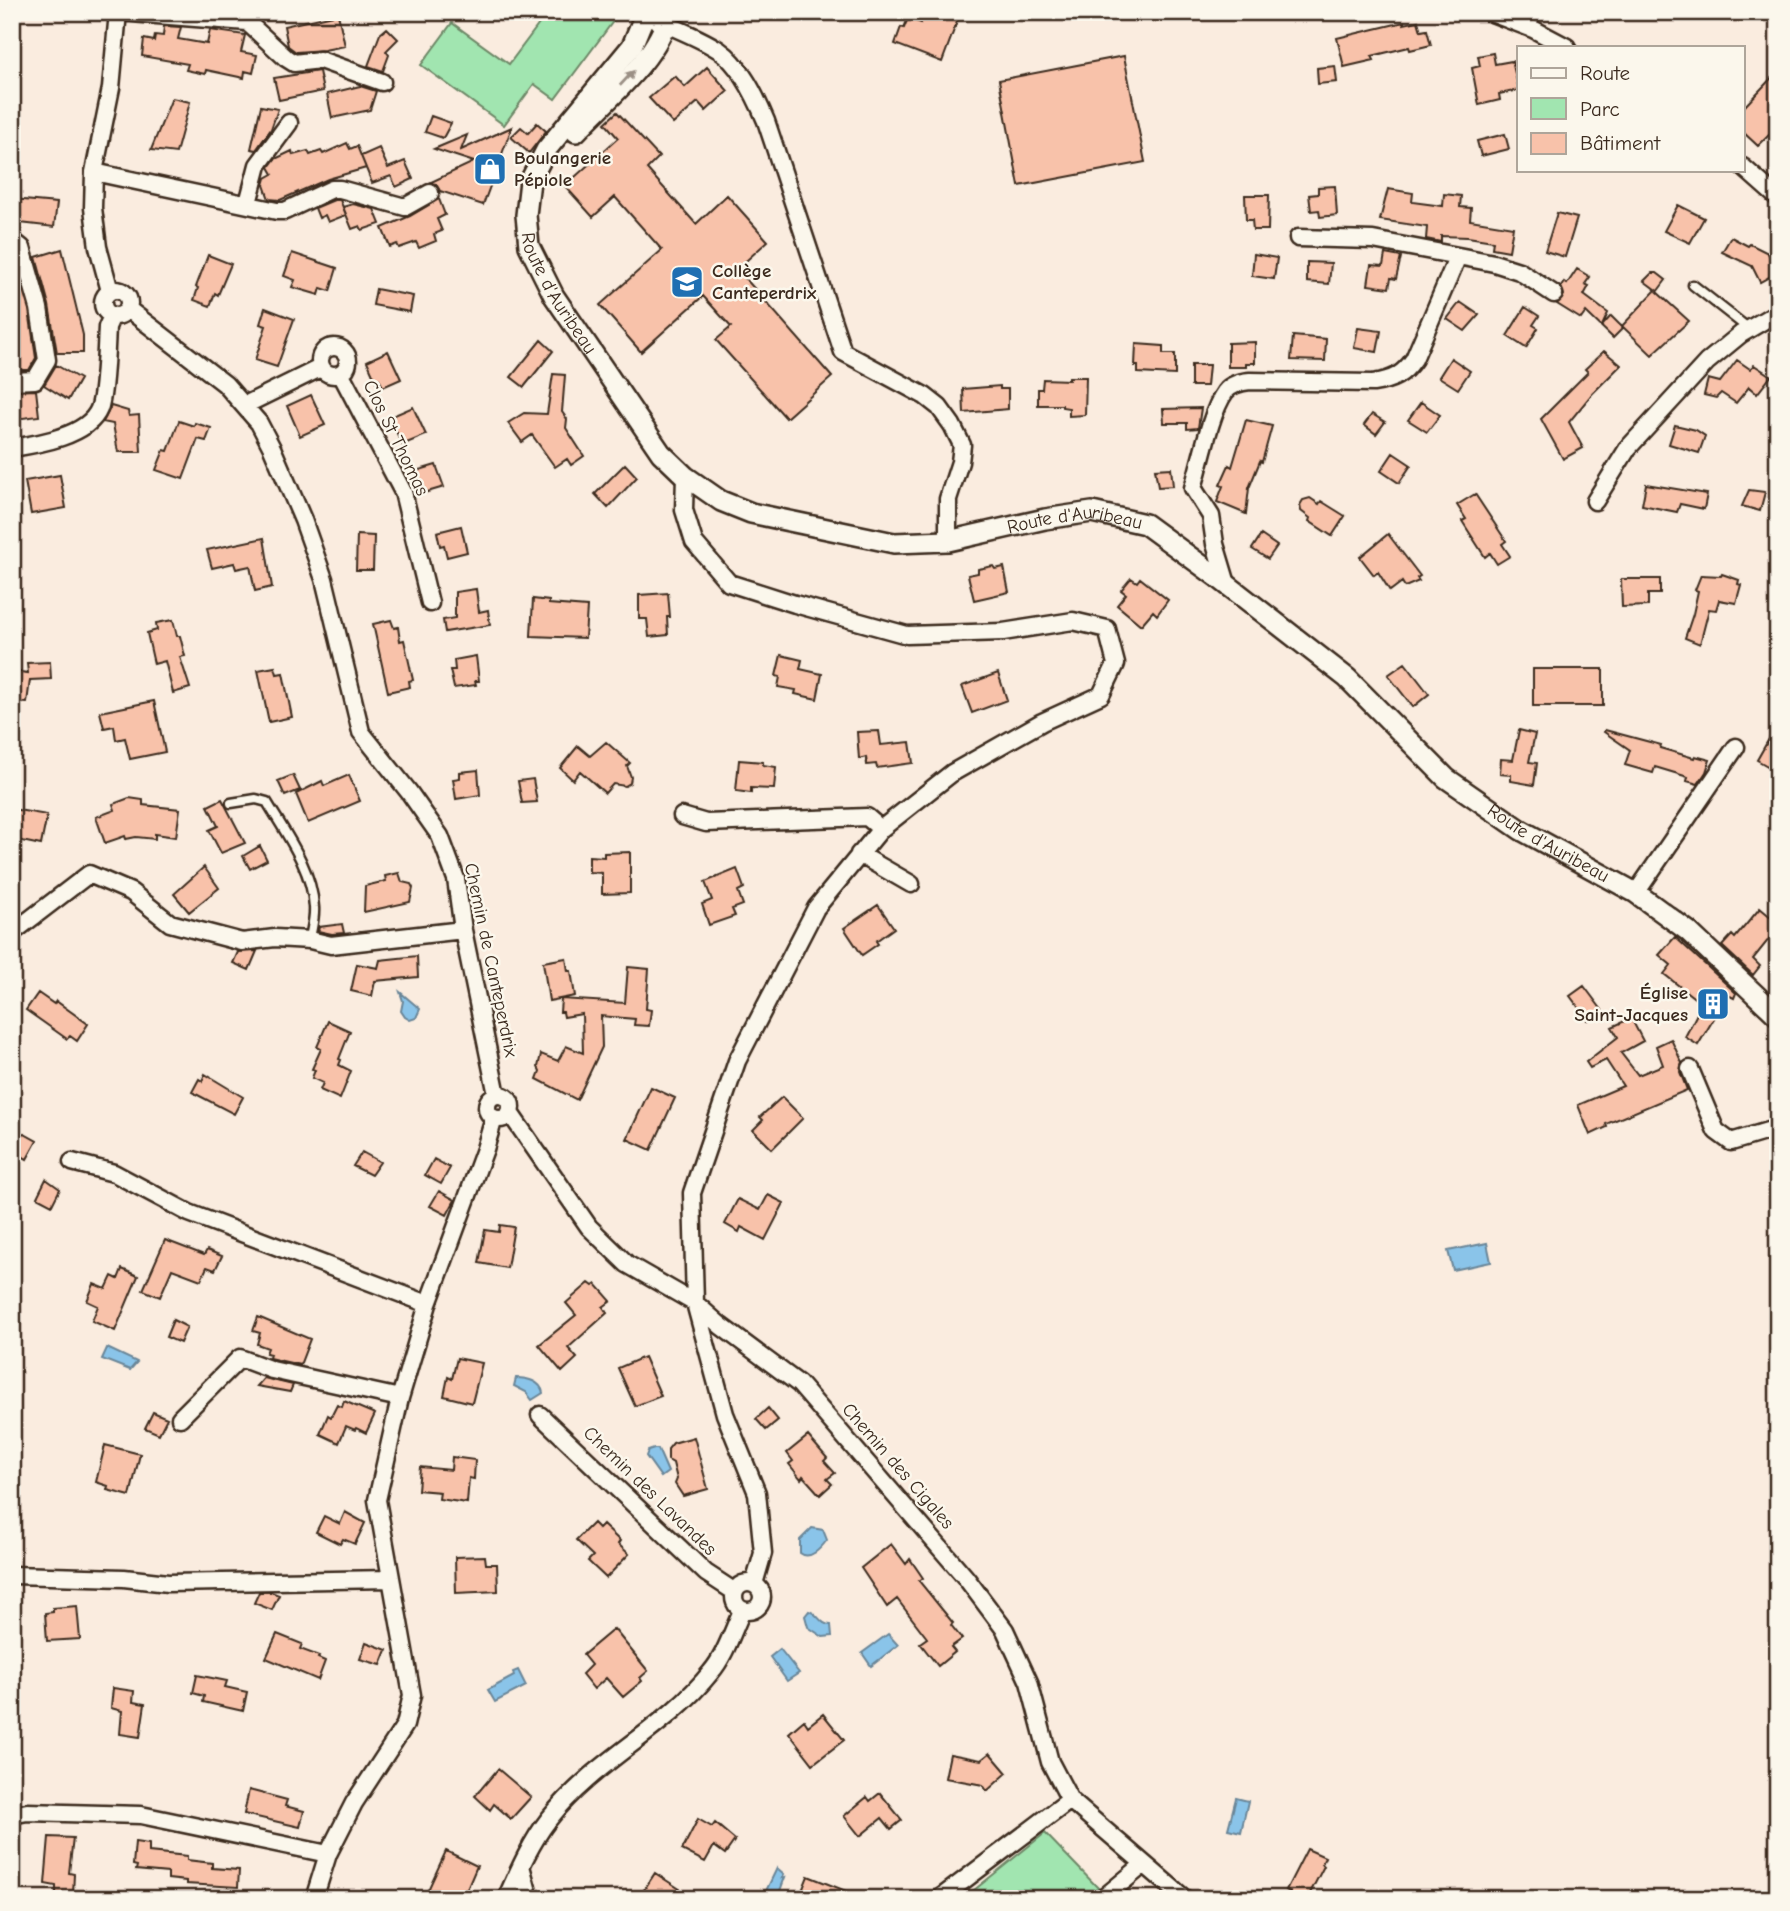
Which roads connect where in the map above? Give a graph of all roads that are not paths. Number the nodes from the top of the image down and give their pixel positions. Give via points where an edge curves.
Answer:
1 (118, 12) edge
2 (1489, 12) edge
3 (645, 14) edge
4 (668, 18) edge
5 (1565, 46) edge
6 (382, 82) dead end
7 (289, 122) dead end
8 (1744, 168) edge
9 (94, 172) junction
10 (530, 181) junction
11 (430, 193) dead end
12 (1778, 198) edge
13 (248, 203) junction
14 (1298, 238) dead end
15 (12, 240) edge
16 (1458, 256) junction
17 (1693, 285) dead end
18 (110, 291) junction
19 (1554, 294) dead end
20 (128, 309) junction
21 (1778, 312) edge
22 (112, 316) junction
23 (1749, 329) junction
24 (320, 368) junction
25 (341, 374) junction
26 (12, 381) edge
27 (245, 405) junction
28 (12, 448) edge
29 (685, 476) junction
30 (1595, 501) dead end
31 (948, 541) junction
32 (1227, 584) junction
33 (430, 603) dead end
34 (1736, 747) dead end
35 (231, 803) dead end
36 (682, 816) dead end
37 (881, 829) junction
38 (859, 854) junction
39 (911, 884) dead end
40 (1636, 893) junction
41 (463, 930) junction
42 (12, 933) edge
43 (310, 940) junction
44 (1778, 1016) edge
45 (1690, 1069) dead end
46 (502, 1115) junction
47 (1778, 1128) edge
48 (72, 1162) dead end
49 (695, 1303) junction
50 (428, 1304) junction
51 (400, 1398) junction
52 (540, 1415) dead end
53 (180, 1418) dead end
54 (12, 1575) edge
55 (391, 1579) junction
56 (754, 1584) junction
57 (735, 1592) junction
58 (742, 1611) junction
59 (1070, 1800) junction
60 (12, 1815) edge
61 (328, 1854) junction
62 (1143, 1865) junction
63 (521, 1866) junction
64 (314, 1899) edge
65 (506, 1899) edge
66 (530, 1899) edge
67 (939, 1899) edge
68 (1102, 1899) edge
69 (1185, 1899) edge

1 - 6 street via 247,22 295,63 320,60
1 - 9 street, Chemin de Canteperdrix via 111,88
2 - 5 street
3 - 4 street
3 - 10 street, Route d'Auribeau via 632,46 546,150
10 -> 4 street via 652,51
4 - 31 street via 719,50 735,65 758,102 844,352 925,396 939,407 957,435 962,445 948,499
7 - 13 street via 258,165
8 - 12 street
9 - 13 street
9 - 18 street, Chemin de Canteperdrix via 98,247
10 - 29 street, Route d'Auribeau via 529,246 554,296 661,453
11 - 13 street via 405,207 340,188 285,211
14 - 16 street via 1373,240
15 - 26 street via 22,248 47,360 35,380
16 - 19 street via 1519,271
16 - 32 street via 1405,373 1373,383 1250,381 1236,383 1225,392 1193,488 1211,516
17 - 23 lane
18 - 20 street, Chemin de Canteperdrix via 125,293
18 - 22 street, Chemin de Canteperdrix via 102,304
20 - 22 street
20 - 27 street, Chemin de Canteperdrix via 225,384
21 - 23 street
22 - 28 street via 99,410 81,429 49,442
23 - 30 street via 1707,362 1628,448
24 - 25 street, Clos St Thomas
24 - 25 street, Clos St Thomas via 321,355 336,346 347,356
24 - 27 street
25 - 33 street, Clos St Thomas via 403,492
27 - 41 street, Chemin de Canteperdrix via 272,448 324,579 360,732 440,836 456,879
29 - 31 street, Route d'Auribeau via 722,501 751,513 894,542
29 - 37 street via 684,510 694,542 729,583 907,635 1003,632 1073,621 1107,629 1116,664 1101,695 952,773
31 - 32 street, Route d'Auribeau via 1092,512 1145,524
32 - 40 street, Route d'Auribeau via 1347,678 1446,778 1521,830
34 - 40 street
35 - 43 lane via 256,799 267,803 292,844 309,880 314,908
36 - 37 street via 706,822 867,817
37 - 38 street
38 - 39 street
38 - 49 street via 816,908 737,1061 692,1194
40 - 44 street, Route d'Auribeau via 1688,932
41 - 43 street via 331,945
41 - 46 street, Chemin de Canteperdrix via 497,1095 509,1101
42 - 43 street via 89,874 131,892 170,923 242,942
45 - 47 street via 1716,1131 1724,1138 1731,1142
46 - 49 street, Chemin des Cigales via 522,1127 589,1227 627,1264
46 - 50 street
48 - 50 street via 114,1173 189,1213
49 - 56 street via 725,1414 757,1493 763,1553
49 - 59 street, Chemin des Cigales via 799,1384 966,1578 1005,1630 1029,1682 1050,1762
50 - 51 street
51 - 53 street via 272,1370 240,1358
51 - 55 street via 377,1500
52 - 57 street, Chemin des Lavandes via 706,1573
54 - 55 street via 168,1583
55 - 61 street via 412,1695 405,1725 354,1803
56 - 57 street via 743,1583
56 - 58 street via 762,1593 762,1602 756,1609
57 - 58 street via 735,1604
58 - 63 street via 713,1671 672,1713 589,1779 549,1819
59 - 62 street, Chemin des Cigales
59 - 67 street
60 - 61 street via 141,1815
61 - 64 street
62 - 68 street
62 - 69 street, Chemin des Cigales
63 - 65 street
63 - 66 street

